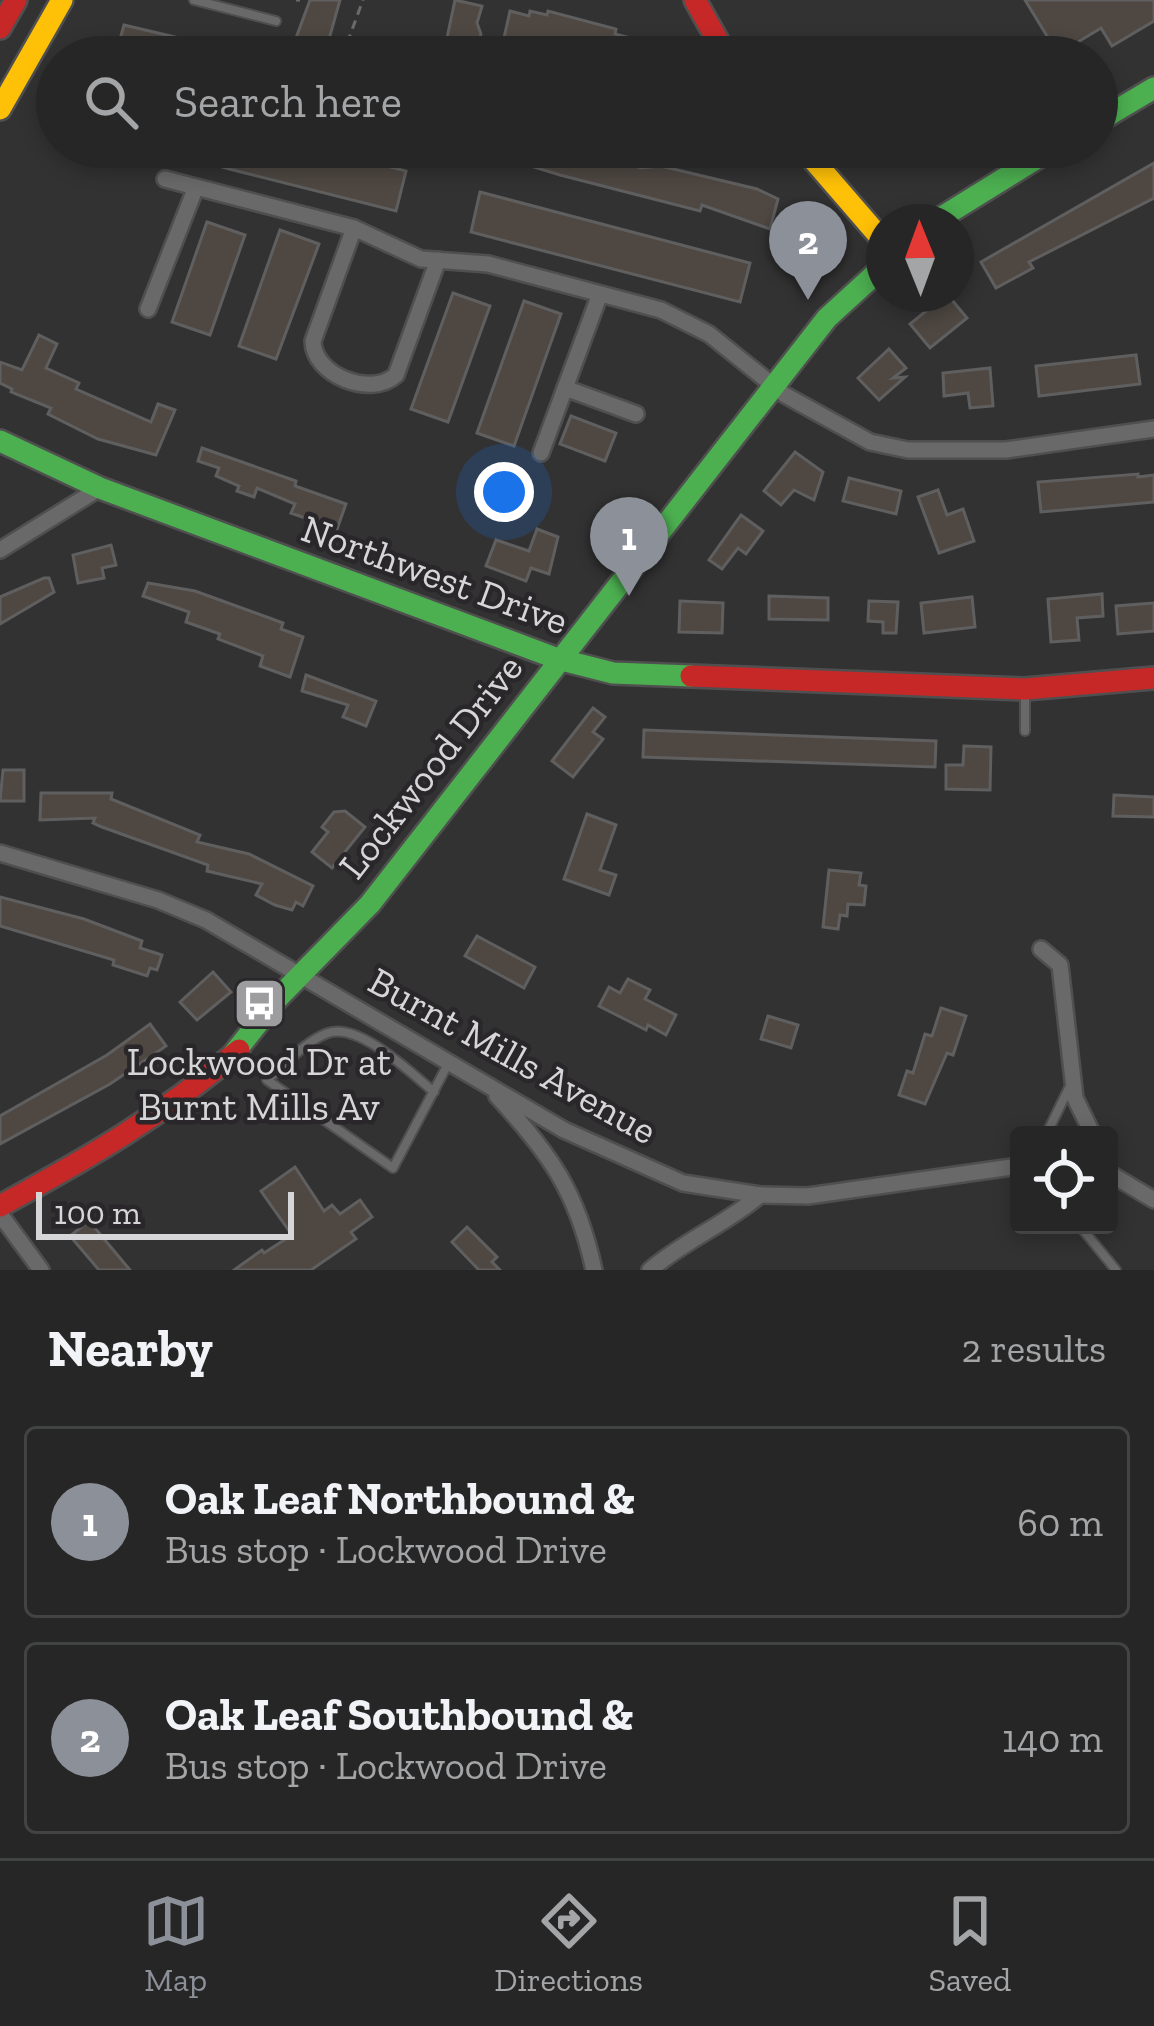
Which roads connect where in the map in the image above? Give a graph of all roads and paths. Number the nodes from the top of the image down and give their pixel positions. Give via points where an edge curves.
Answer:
1 (16, 0) edge
2 (62, 0) edge
3 (194, 0) edge
4 (363, 0) edge
5 (695, 0) edge
6 (276, 21) dead end
7 (0, 28) edge
8 (42, 36) edge
9 (350, 36) edge
10 (715, 36) edge
11 (36, 46) edge
12 (1154, 88) edge
13 (0, 109) edge
14 (1118, 109) edge
15 (163, 168) edge
16 (825, 168) edge
17 (1020, 168) edge
18 (167, 174) joint
19 (196, 187) junction
20 (963, 204) edge
21 (866, 219) edge
22 (354, 228) junction
23 (438, 260) junction
24 (866, 282) edge
25 (600, 294) junction
26 (148, 309) dead end
27 (772, 386) junction
28 (566, 388) junction
29 (636, 414) dead end
30 (1154, 429) edge
31 (0, 441) edge
32 (541, 453) dead end
33 (100, 488) junction
34 (0, 550) edge
35 (558, 659) junction
36 (1154, 678) edge
37 (1025, 688) junction
38 (1025, 731) dead end
39 (0, 853) edge
40 (1041, 949) dead end
41 (305, 975) junction
42 (449, 1062) junction
43 (1073, 1080) junction
44 (486, 1085) junction
45 (434, 1091) junction
46 (1050, 1126) edge
47 (1089, 1126) edge
48 (1010, 1167) edge
49 (1118, 1178) edge
50 (760, 1195) junction
51 (1154, 1200) edge
52 (0, 1210) edge
53 (1086, 1234) edge
54 (41, 1270) edge
55 (594, 1270) edge
56 (650, 1270) edge
57 (1116, 1270) edge

1 - 7 main road
2 - 8 main road
3 - 6 lane
4 - 9 path
5 - 10 main road
11 - 13 main road
12 - 14 main road
15 - 18 path
16 - 21 main road
17 - 20 main road
18 - 19 street
19 - 22 street
19 - 26 street
22 - 23 street
22 - 23 street via 313,341 321,368 386,385
23 - 25 street via 488,264
24 - 27 main road, Lockwood Drive
25 - 27 street via 686,320
25 - 28 street
27 - 30 street via 870,442 908,450 1006,450
27 - 35 main road, Lockwood Drive
28 - 29 street
28 - 32 street
31 - 33 main road, Northwest Drive
33 - 34 street
33 - 35 main road, Northwest Drive
35 - 37 main road, Northwest Drive via 613,673
35 - 41 main road, Lockwood Drive via 370,904
36 - 37 main road, Northwest Drive
37 - 38 lane
39 - 41 street, Burnt Mills Avenue via 158,900
40 - 43 street via 1060,965
41 - 42 street, Burnt Mills Avenue
41 - 52 main road, Lockwood Drive via 288,1009 185,1095
42 - 44 street, Burnt Mills Avenue
42 - 45 lane
43 - 46 lane
43 - 47 street
44 - 50 street, Burnt Mills Avenue via 661,1176
44 - 55 street via 542,1145 574,1198
45 - 45 lane via 386,1052 338,1031 267,1080 394,1168
48 - 50 street, Burnt Mills Avenue via 808,1196
49 - 51 street
50 - 56 street
52 - 54 street
53 - 57 lane

